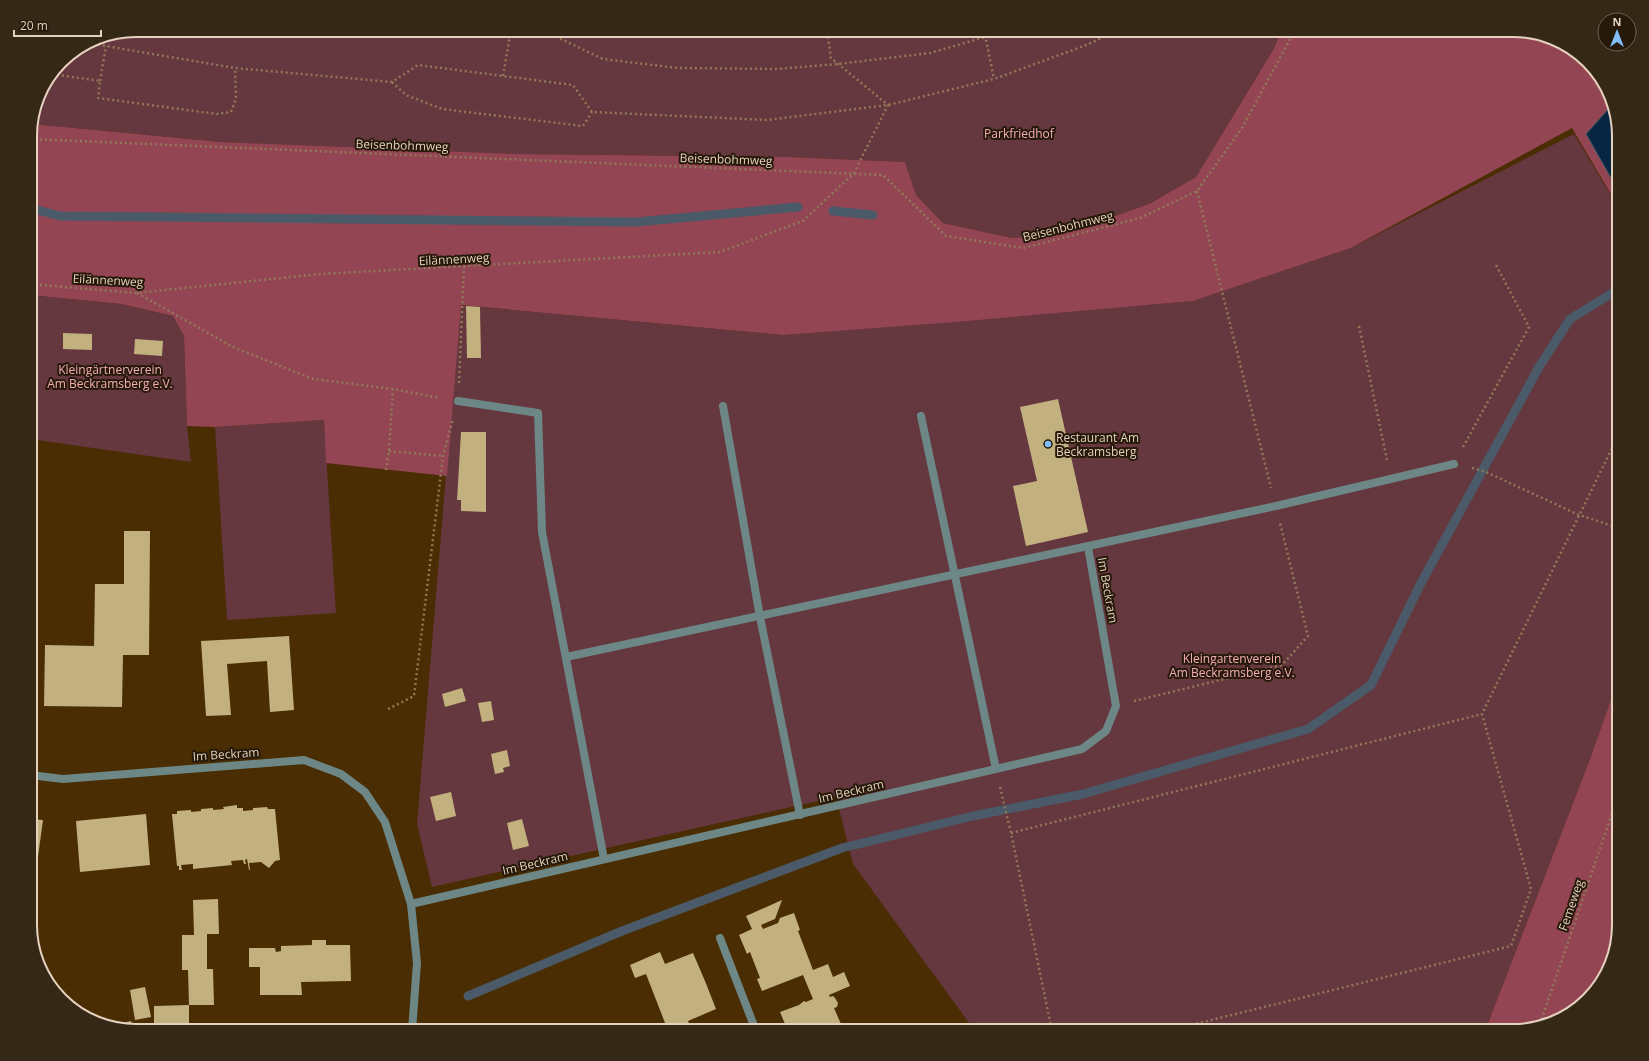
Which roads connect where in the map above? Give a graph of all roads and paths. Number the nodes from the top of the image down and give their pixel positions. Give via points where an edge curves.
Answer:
1 (510, 37) edge
2 (557, 37) edge
3 (828, 37) edge
4 (985, 37) joint
5 (1103, 37) edge
6 (1290, 37) edge
7 (98, 45) edge
8 (106, 46) junction
9 (838, 64) junction
10 (235, 68) junction
11 (58, 75) edge
12 (503, 76) junction
13 (994, 79) junction
14 (100, 81) junction
15 (392, 82) junction
16 (888, 105) junction
17 (592, 112) junction
18 (37, 139) edge
19 (854, 173) junction
20 (1496, 264) dead end
21 (464, 267) junction
22 (37, 285) edge
23 (136, 293) junction
24 (1359, 326) dead end
25 (394, 389) junction
26 (458, 401) junction
27 (723, 406) dead end
28 (921, 416) dead end
29 (1612, 448) edge
30 (389, 450) junction
31 (443, 456) junction
32 (1454, 464) joint
33 (1468, 467) dead end
34 (386, 470) dead end
35 (1391, 478) junction
36 (1579, 515) junction
37 (1612, 526) edge
38 (1088, 547) junction
39 (955, 575) junction
40 (760, 617) junction
41 (566, 657) junction
42 (388, 709) dead end
43 (1482, 714) junction
44 (996, 768) junction
45 (37, 776) edge
46 (1001, 796) dead end
47 (1612, 813) edge
48 (800, 815) junction
49 (1011, 833) junction
50 (604, 859) junction
51 (411, 904) junction
52 (720, 938) dead end
53 (1541, 1020) edge
54 (413, 1024) edge
55 (753, 1024) edge
56 (1051, 1024) edge
57 (1195, 1024) edge

1 - 12 path
2 - 9 path via 603,59 678,68 777,69
3 - 9 path via 831,58
4 - 9 path via 930,52
4 - 13 path
5 - 13 path
6 - 19 path, Beisenbohmweg via 1242,128 1197,191 1140,218 1023,248 1015,247 946,236 883,175
7 - 8 path
8 - 10 path
8 - 14 path
9 - 16 path
10 - 14 path via 236,99 231,112 217,114 98,98
10 - 15 path
11 - 14 path
12 - 15 path via 418,65
12 - 17 path via 573,85
13 - 16 path
15 - 17 path via 406,95 442,109 582,126
16 - 17 path via 767,120
16 - 19 path
18 - 19 path, Beisenbohmweg
19 - 21 path, Eilännenweg via 803,221 720,252
20 - 32 path via 1529,327
21 - 23 path, Eilännenweg via 320,274
21 - 26 path
22 - 23 path, Eilännenweg
23 - 25 path via 233,347 313,379
24 - 35 path
25 - 26 path
25 - 30 path
26 - 31 path
26 - 41 street via 538,413 542,532
27 - 40 street
28 - 39 street
29 - 36 path
30 - 31 path
30 - 34 path
31 - 42 path via 414,696
32 - 35 street
33 - 36 path via 1486,472
35 - 38 street
36 - 37 path
36 - 43 path
38 - 39 street
38 - 44 street, Im Beckram via 1116,706 1106,731 1082,749
39 - 40 street
39 - 44 street
40 - 41 street
40 - 48 street
41 - 50 street
43 - 49 path
43 - 57 path via 1531,890 1511,946
44 - 48 street, Im Beckram
45 - 51 street, Im Beckram via 63,779 304,760 341,774 365,792 385,822
46 - 49 path
47 - 53 path, Femeweg
48 - 50 street, Im Beckram
49 - 56 path
50 - 51 street, Im Beckram
51 - 54 street, Im Beckram via 417,963
52 - 55 street

